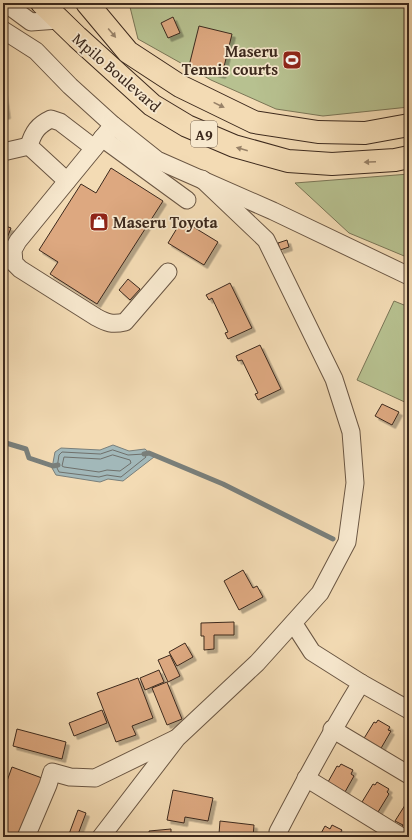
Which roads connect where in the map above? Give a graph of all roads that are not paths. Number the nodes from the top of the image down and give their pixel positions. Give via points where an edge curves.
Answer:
1 (4, 3) edge
2 (42, 3) edge
3 (87, 3) edge
4 (58, 20) junction
5 (3, 30) edge
6 (113, 125) junction
7 (409, 126) edge
8 (98, 143) junction
9 (29, 146) junction
10 (3, 152) edge
11 (409, 157) edge
12 (202, 179) junction
13 (67, 181) junction
14 (187, 200) dead end
15 (168, 272) dead end
16 (409, 276) edge
17 (294, 624) junction
18 (361, 683) junction
19 (409, 710) edge
20 (332, 729) junction
21 (177, 738) junction
22 (409, 775) edge
23 (306, 778) junction
24 (281, 835) edge
25 (26, 837) edge
26 (102, 837) edge
27 (402, 837) edge

1 - 4 street via 31,22
2 - 4 highway, Mpilo Boulevard / A9
3 -> 7 highway, Mpilo Boulevard / A9 via 128,52 180,86 254,122 318,132 365,133
11 -> 4 highway, Mpilo Boulevard / A9 via 332,164 288,162 234,146 188,126 152,105
5 - 6 street via 36,51
6 - 8 street
6 - 12 street via 157,160
8 - 9 street via 52,119 33,133
8 - 13 street
8 - 14 street
9 - 10 street
9 - 13 street
12 - 16 street
12 - 17 street via 266,240 334,379 351,432 355,483 347,542 320,593
13 - 15 street via 13,250 14,263 20,269 96,317 116,324 125,322
17 - 18 street via 312,652
17 - 21 street via 257,663
18 - 19 street
18 - 20 street
20 - 22 street
20 - 23 street
21 - 25 street via 95,778 70,777 52,772
21 - 26 street
23 - 24 street
23 - 27 street

